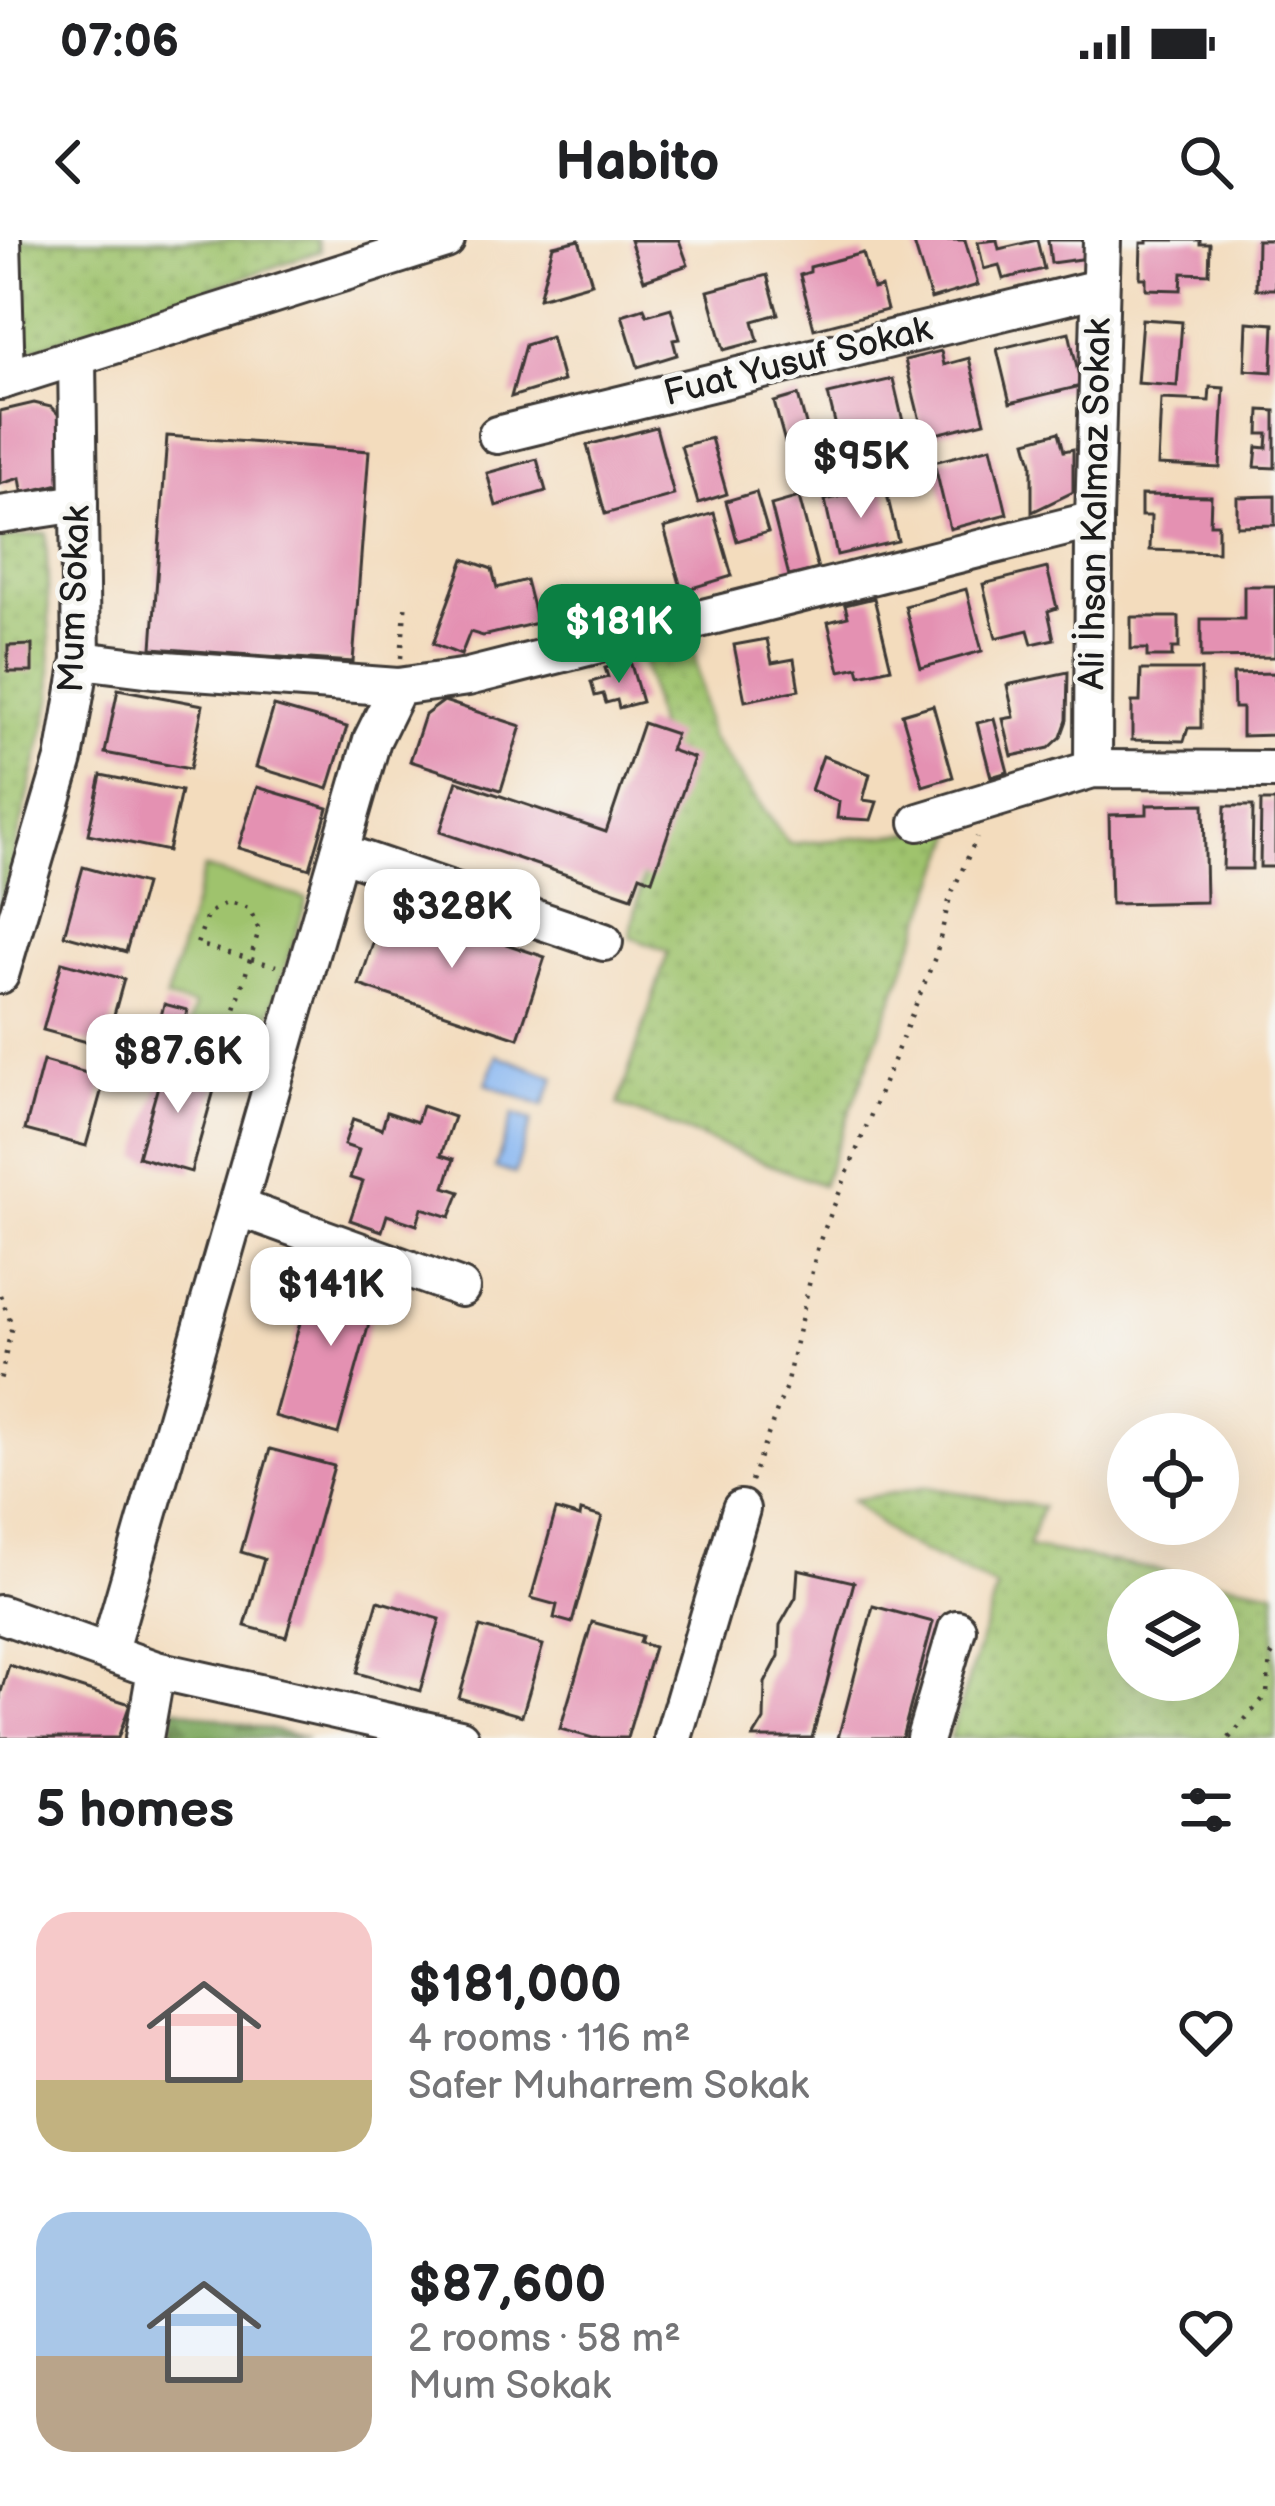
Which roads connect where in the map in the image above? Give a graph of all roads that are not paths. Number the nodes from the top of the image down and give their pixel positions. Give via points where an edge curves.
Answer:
1 (2, 240) edge
2 (446, 240) edge
3 (1102, 240) edge
4 (1099, 288) junction
5 (77, 358) junction
6 (3, 380) edge
7 (497, 435) dead end
8 (79, 503) junction
9 (0, 514) edge
10 (1094, 520) junction
11 (81, 660) junction
12 (398, 687) junction
13 (1093, 769) junction
14 (1275, 770) edge
15 (919, 822) dead end
16 (340, 852) junction
17 (604, 942) dead end
18 (0, 975) edge
19 (237, 1207) junction
20 (461, 1288) dead end
21 (741, 1509) road end
22 (0, 1614) edge
23 (957, 1629) dead end
24 (109, 1650) junction
25 (156, 1670) junction
26 (144, 1738) edge
27 (460, 1738) edge
28 (673, 1738) edge
29 (925, 1738) edge

1 - 6 street
2 - 5 street
3 - 4 street, Ali İhsan Kalmaz Sokak
4 - 7 street, Fuat Yusuf Sokak
4 - 10 street, Ali İhsan Kalmaz Sokak
5 - 6 street
5 - 8 street, Mum Sokak
8 - 9 street
8 - 11 street, Mum Sokak
10 - 12 street via 468,677
10 - 13 street, Ali İhsan Kalmaz Sokak
11 - 12 street
11 - 18 street, Mum Sokak via 64,759
12 - 16 street via 372,740
13 - 14 street
13 - 15 street
16 - 17 street
16 - 19 street
19 - 20 street
19 - 24 street
21 - 28 street
22 - 24 street
23 - 29 street
24 - 25 street
25 - 26 street
25 - 27 street

